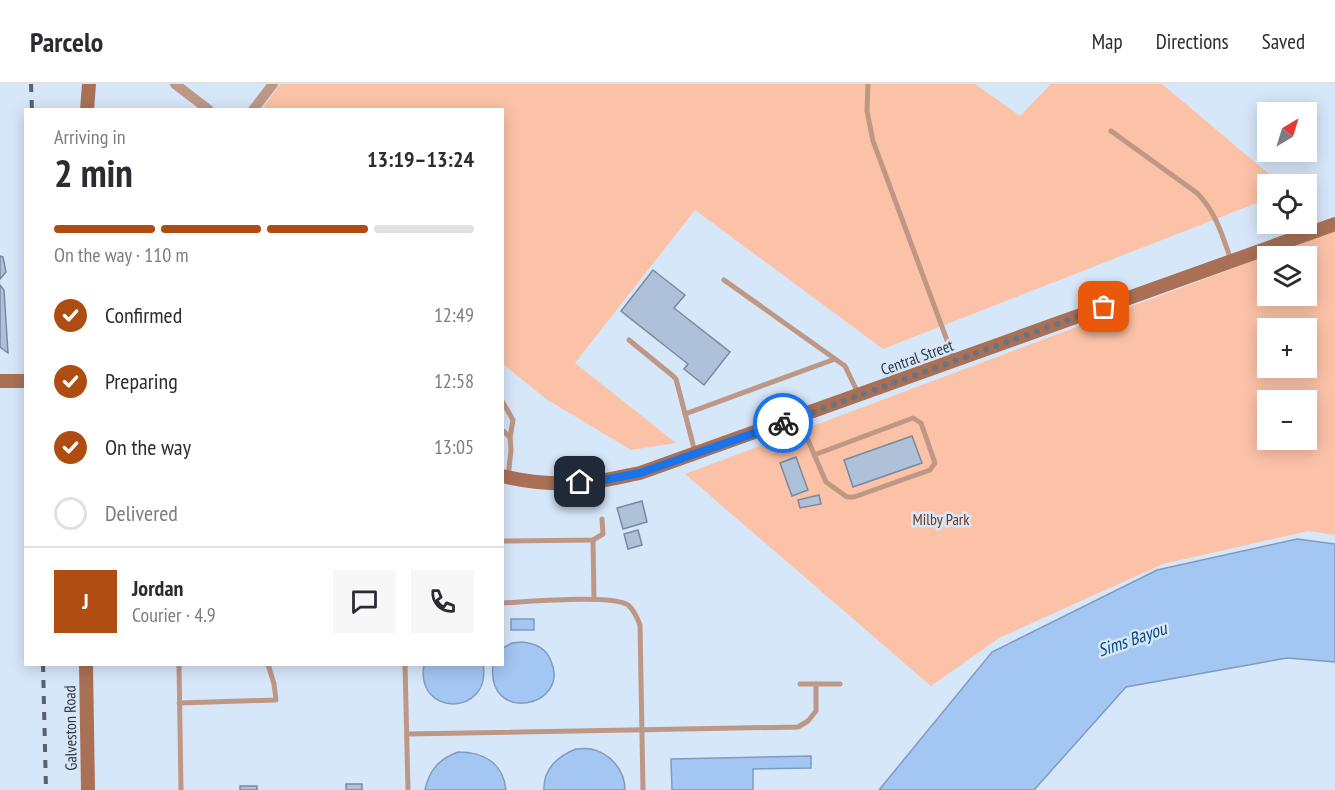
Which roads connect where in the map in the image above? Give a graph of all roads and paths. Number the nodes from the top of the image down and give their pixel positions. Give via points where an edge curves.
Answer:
1 (89, 84) edge
2 (175, 84) edge
3 (273, 84) edge
4 (868, 84) edge
5 (87, 108) edge
6 (206, 108) edge
7 (255, 108) edge
8 (1111, 131) dead end
9 (1335, 224) edge
10 (1231, 261) junction
11 (724, 280) dead end
12 (628, 340) dead end
13 (835, 359) junction
14 (954, 360) junction
15 (0, 381) edge
16 (24, 381) edge
17 (860, 395) junction
18 (504, 404) edge
19 (685, 414) junction
20 (798, 417) junction
21 (504, 432) edge
22 (510, 437) junction
23 (696, 454) junction
24 (814, 455) junction
25 (505, 477) edge
26 (602, 519) dead end
27 (593, 540) junction
28 (504, 541) edge
29 (594, 599) junction
30 (504, 603) edge
31 (86, 666) edge
32 (179, 666) edge
33 (269, 666) edge
34 (405, 666) edge
35 (800, 684) dead end
36 (816, 684) junction
37 (840, 684) dead end
38 (179, 703) junction
39 (642, 730) junction
40 (407, 734) junction
41 (88, 790) edge
42 (181, 790) edge
43 (408, 790) edge
44 (644, 790) edge

1 - 5 street
2 - 6 street
3 - 7 street
4 - 14 lane via 867,111 873,141
8 - 10 lane via 1206,202 1214,213
9 - 10 street, Central Street
10 - 14 street, Central Street
11 - 13 lane
12 - 19 lane via 676,379
13 - 17 lane via 845,366
13 - 19 lane
14 - 17 street, Central Street
15 - 16 street
17 - 20 street, Central Street
18 - 22 lane via 513,420
19 - 23 lane
20 - 23 street, Central Street
20 - 24 lane
21 - 22 lane
22 - 25 lane
23 - 25 street, Central Street via 640,473 593,482
24 - 24 lane via 826,482 847,497 930,470 934,463 921,423 913,418
26 - 27 lane via 603,534
27 - 28 lane
27 - 29 lane
29 - 30 lane
29 - 39 lane via 627,604 640,624
31 - 41 street, Galveston Road
32 - 38 lane
33 - 38 lane via 276,700
34 - 40 lane
35 - 36 lane
36 - 37 lane
36 - 39 lane via 816,711 798,727
38 - 42 lane
39 - 40 lane
39 - 44 lane
40 - 43 lane

